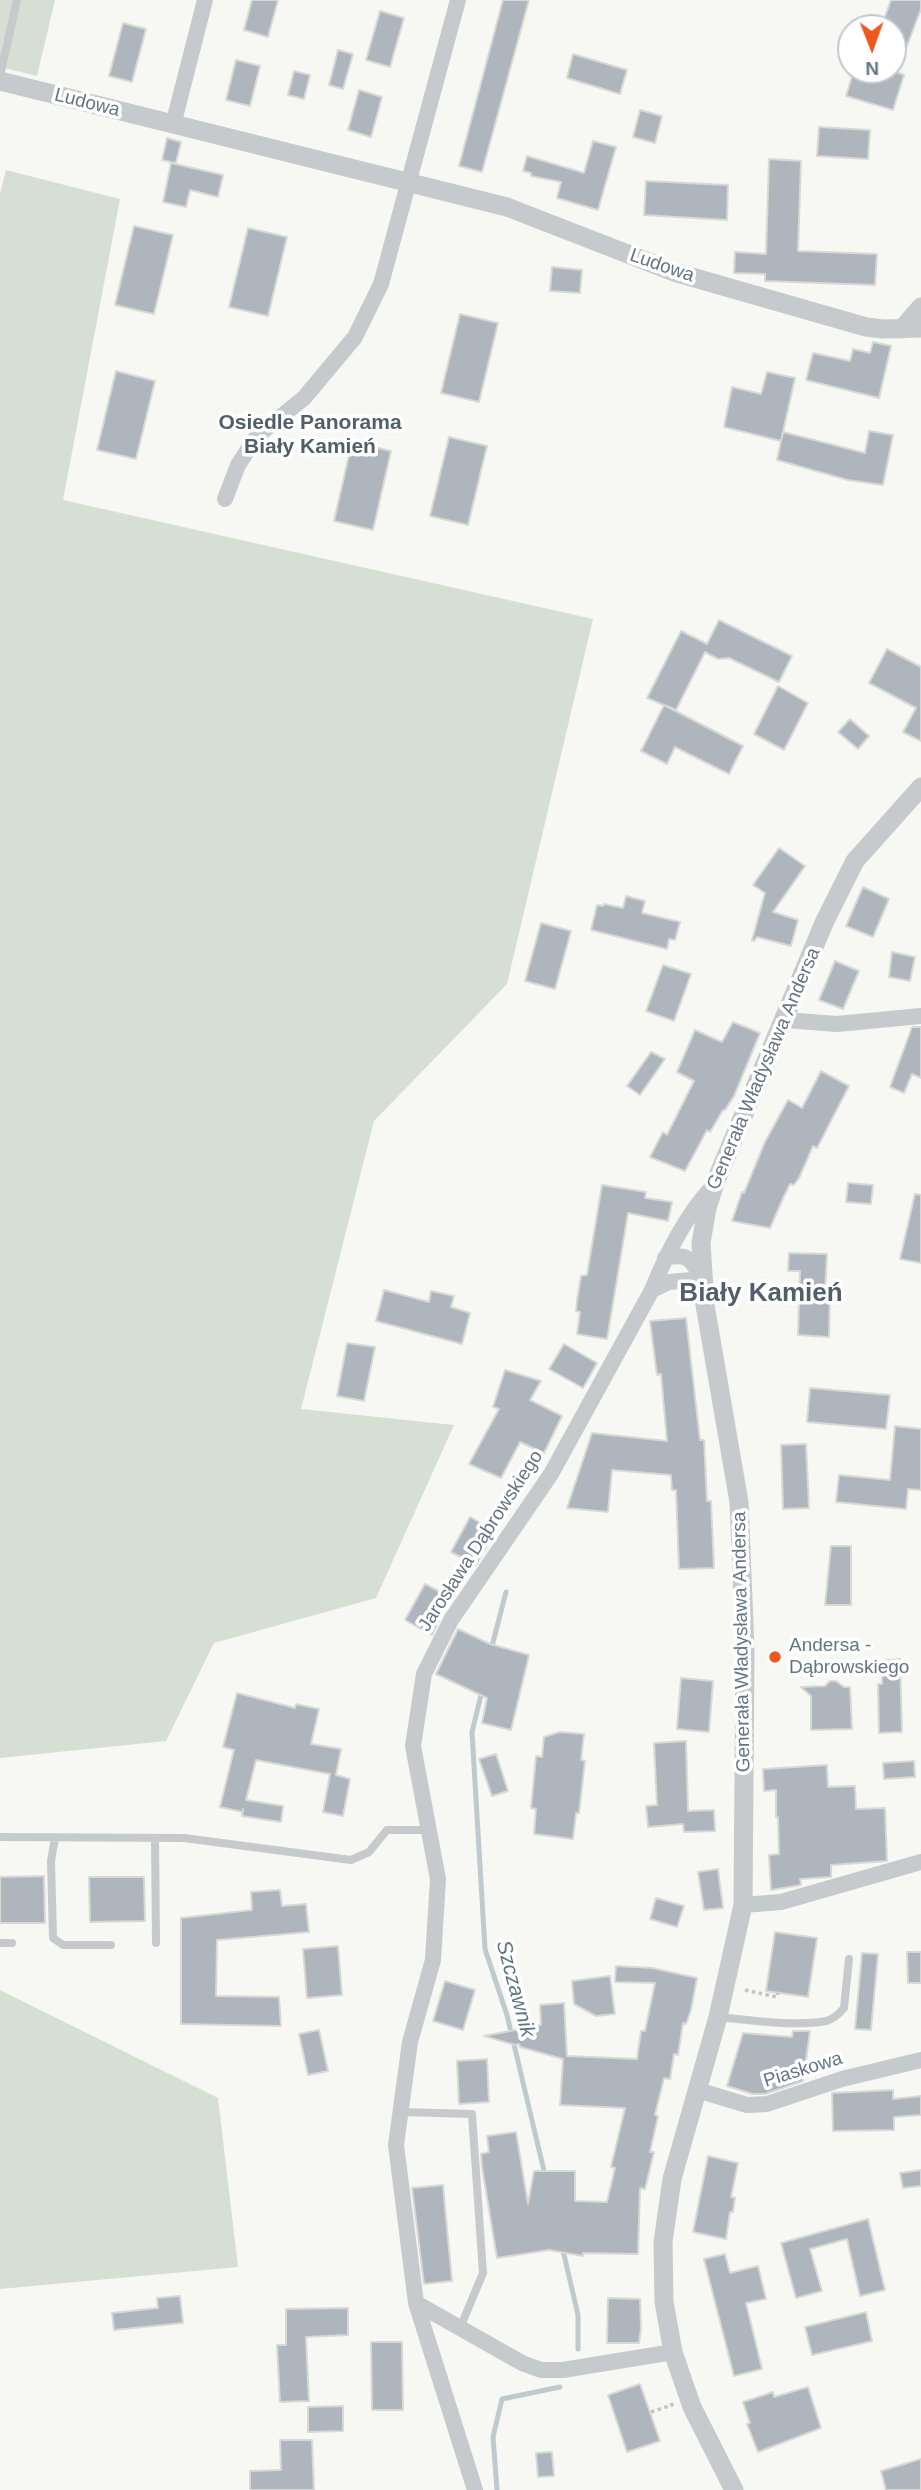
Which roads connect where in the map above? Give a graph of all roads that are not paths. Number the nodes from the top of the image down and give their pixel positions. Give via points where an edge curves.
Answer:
1 (18, 0) edge
2 (205, 0) edge
3 (458, 0) edge
4 (0, 76) edge
5 (0, 81) edge
6 (173, 125) junction
7 (409, 182) junction
8 (921, 307) edge
9 (902, 329) edge
10 (921, 340) edge
11 (225, 499) dead end
12 (921, 787) edge
13 (921, 1016) edge
14 (785, 1020) junction
15 (715, 1183) junction
16 (665, 1258) junction
17 (703, 1279) junction
18 (652, 1290) junction
19 (429, 1830) junction
20 (0, 1837) edge
21 (55, 1838) junction
22 (155, 1838) junction
23 (921, 1862) edge
24 (743, 1905) junction
25 (0, 1943) edge
26 (12, 1943) dead end
27 (156, 1943) dead end
28 (111, 1945) dead end
29 (849, 1959) dead end
30 (718, 2017) junction
31 (921, 2060) edge
32 (697, 2091) junction
33 (401, 2112) junction
34 (416, 2303) junction
35 (460, 2329) junction
36 (673, 2352) junction
37 (475, 2490) edge
38 (734, 2490) edge

1 - 4 lane
2 - 6 street
3 - 7 street
5 - 6 street, Ludowa
6 - 7 street, Ludowa
7 - 9 street, Ludowa via 507,207 674,272 866,327
7 - 11 street via 381,284 355,337 304,398 257,436
8 - 9 street
9 - 10 street, Ludowa via 902,337
12 - 14 street, Generała Władysława Andersa via 855,861
13 - 14 street via 837,1024
14 - 15 street, Generała Władysława Andersa
15 - 16 street, Jarosława Dąbrowskiego via 693,1208
15 - 17 street, Generała Władysława Andersa via 701,1243
16 - 17 street via 690,1259
16 - 18 street, Jarosława Dąbrowskiego
17 - 18 street via 669,1282
17 - 24 street, Generała Władysława Andersa via 739,1502 745,1649
18 - 19 street, Jarosława Dąbrowskiego via 551,1474 451,1620 424,1674 414,1746
19 - 22 lane via 387,1830 369,1852 351,1860
19 - 33 street, Jarosława Dąbrowskiego via 438,1879 433,1960 410,2042
20 - 21 lane
21 - 22 lane
21 - 28 lane via 51,1861 53,1938 63,1945
22 - 27 lane
23 - 24 street via 781,1902
24 - 30 street, Generała Władysława Andersa
25 - 26 lane
29 - 30 lane via 844,2008 836,2017 806,2022
30 - 32 street, Generała Władysława Andersa
31 - 32 street, Piaskowa via 767,2104 747,2105
32 - 36 street, Generała Władysława Andersa via 671,2179 663,2242 664,2302
33 - 34 street, Jarosława Dąbrowskiego via 396,2145
33 - 35 lane via 472,2114 483,2273
34 - 35 street
34 - 37 street, Jarosława Dąbrowskiego
35 - 36 street via 541,2370
36 - 38 street, Generała Władysława Andersa via 692,2407

